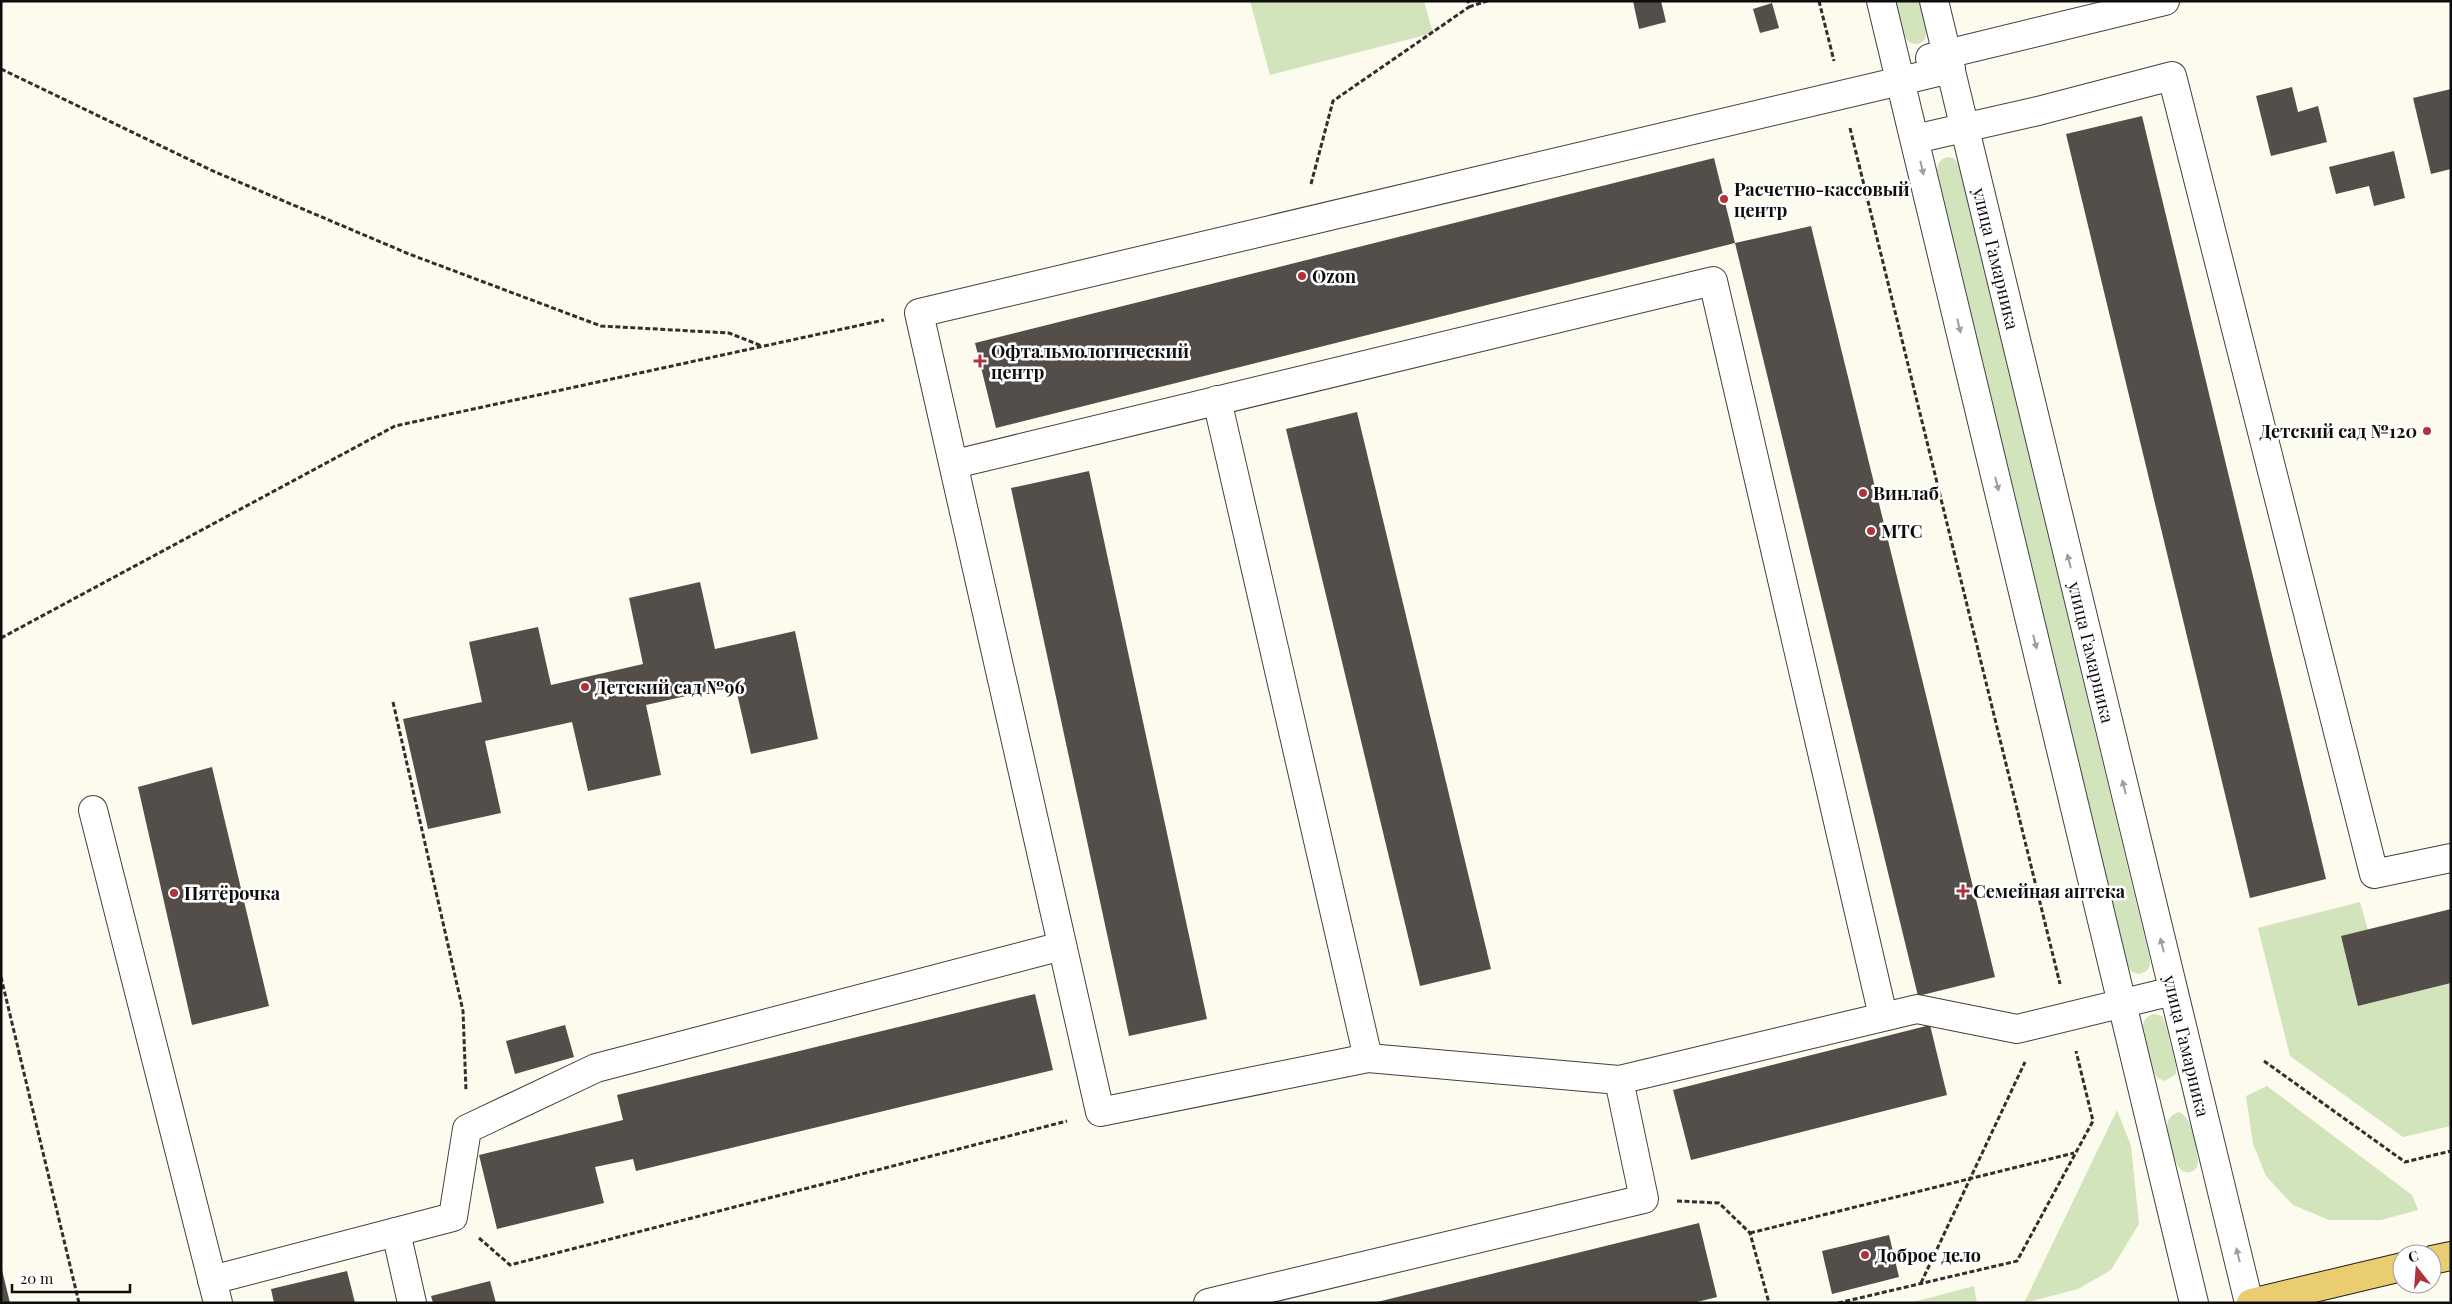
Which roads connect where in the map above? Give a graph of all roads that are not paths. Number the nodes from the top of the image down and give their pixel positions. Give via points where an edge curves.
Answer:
1 (1881, 1) edge
2 (1934, 1) edge
3 (2165, 1) edge
4 (1949, 62) junction
5 (1899, 74) junction
6 (1964, 128) junction
7 (1915, 139) junction
8 (1217, 400) junction
9 (954, 464) junction
10 (93, 810) dead end
11 (2451, 858) edge
12 (1062, 946) junction
13 (2173, 991) junction
14 (2122, 1003) junction
15 (1883, 1016) junction
16 (1368, 1058) junction
17 (1620, 1080) junction
18 (396, 1232) junction
19 (2392, 1269) edge
20 (215, 1291) edge
21 (412, 1303) edge
22 (1208, 1303) edge
23 (2194, 1303) edge
24 (2250, 1303) edge

1 - 5 street
2 - 4 street, улица Гамарника
3 - 4 street
4 - 5 street
4 - 6 street, улица Гамарника
5 - 7 street
5 - 9 street via 1842,95 919,313
6 - 7 street
6 - 11 street via 2172,76 2374,874
13 -> 6 street, улица Гамарника
7 -> 14 street
8 - 9 street
8 - 15 street via 1713,281
8 - 16 street
9 - 12 street
10 - 20 street
12 - 16 street via 1100,1112
12 - 18 street via 596,1068 467,1130 453,1217
13 - 14 street
24 -> 13 street, улица Гамарника
14 - 15 street via 2017,1029 1917,1008
14 - 23 street
15 - 17 street
16 - 17 street
17 - 22 street via 1644,1199
18 - 20 street
18 - 21 street
19 - 24 main road

